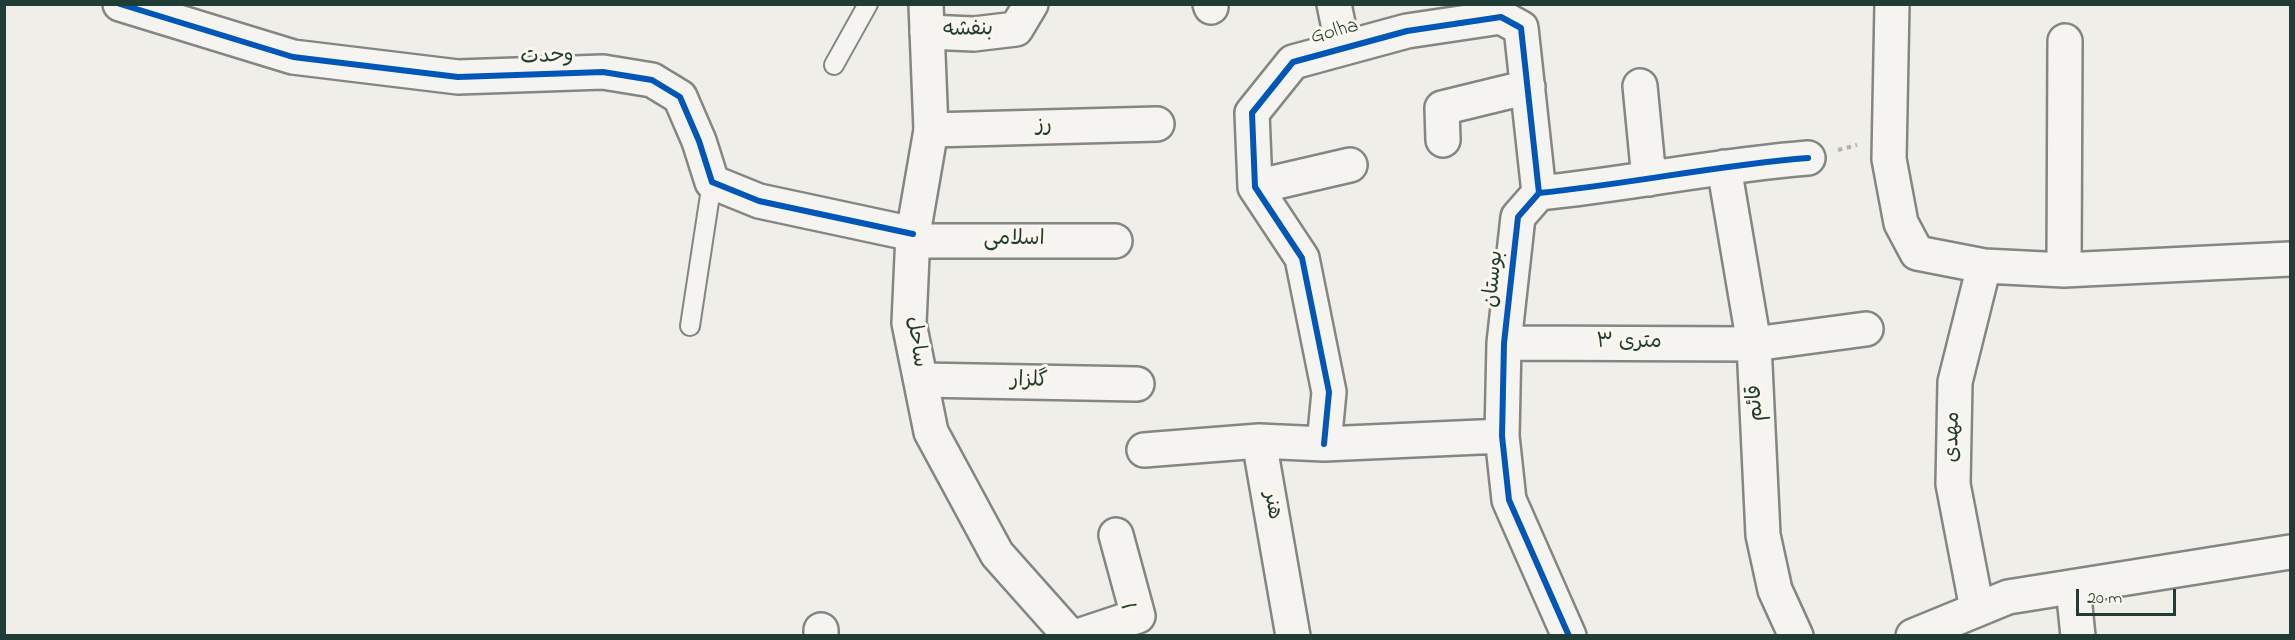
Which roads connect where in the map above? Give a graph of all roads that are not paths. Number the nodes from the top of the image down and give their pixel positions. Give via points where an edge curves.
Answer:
1 (120, 4) edge
2 (868, 4) edge
3 (1031, 4) edge
4 (1334, 4) edge
5 (1892, 4) edge
6 (927, 18) edge
7 (2066, 41) dead end
8 (1343, 48) junction
9 (834, 65) dead end
10 (1640, 86) dead end
11 (1528, 87) junction
12 (1157, 124) dead end
13 (931, 130) junction
14 (1443, 140) dead end
15 (1808, 158) road end
16 (1350, 165) dead end
17 (1724, 167) junction
18 (1649, 178) junction
19 (712, 182) junction
20 (1256, 187) junction
21 (1539, 193) junction
22 (913, 237) junction
23 (1115, 241) dead end
24 (2290, 259) edge
25 (1984, 266) junction
26 (2064, 270) junction
27 (690, 326) dead end
28 (1866, 329) dead end
29 (1504, 343) junction
30 (1754, 344) junction
31 (921, 380) junction
32 (1137, 384) dead end
33 (1502, 436) junction
34 (1260, 441) junction
35 (1324, 444) junction
36 (1144, 450) dead end
37 (1116, 535) dead end
38 (2290, 552) edge
39 (2073, 587) junction
40 (1977, 609) junction
41 (1070, 636) edge
42 (1078, 636) edge
43 (1293, 636) edge
44 (1569, 636) edge
45 (1796, 636) edge
46 (1913, 636) edge
47 (2078, 636) edge

1 - 19 street, وحدت via 292,57 458,77 603,72 652,80 680,97
2 - 9 lane
3 - 6 street, بنفشه via 1016,29 974,34
4 - 8 street
5 - 25 street via 1889,159 1901,223 1917,253
6 - 13 street, ساحل
7 - 26 street
8 - 11 street, Golha via 1407,31 1501,17 1521,28
8 - 20 street, Golha via 1293,62 1252,113
10 - 18 street
11 - 14 street via 1442,108
11 - 21 street, Golha
12 - 13 street, رز
13 - 22 street, ساحل
15 - 17 street
16 - 20 street
17 - 18 street
17 - 30 street, قائم
18 - 21 street
19 - 22 street via 759,201
19 - 27 lane
20 - 35 street, Golha via 1302,258 1329,392
21 - 29 street, بوستان via 1518,217
22 - 23 street, اسلامی
22 - 31 street, ساحل via 909,323
24 - 26 street
25 - 26 street
25 - 40 street, مهدی via 1955,382 1953,472
28 - 30 street, ۳ متری
29 - 30 street, ۳ متری
29 - 33 street, بوستان
30 - 45 street, قائم via 1763,535 1776,590
31 - 32 street, گلزار
31 - 41 street, ساحل via 931,432 997,554
33 - 35 street
33 - 44 street, بوستان via 1509,500
34 - 35 street
34 - 36 street
34 - 43 street, هنر
37 - 42 street, ۱ via 1138,616
38 - 39 street
39 - 40 street via 2008,597
39 - 47 street
40 - 46 street

